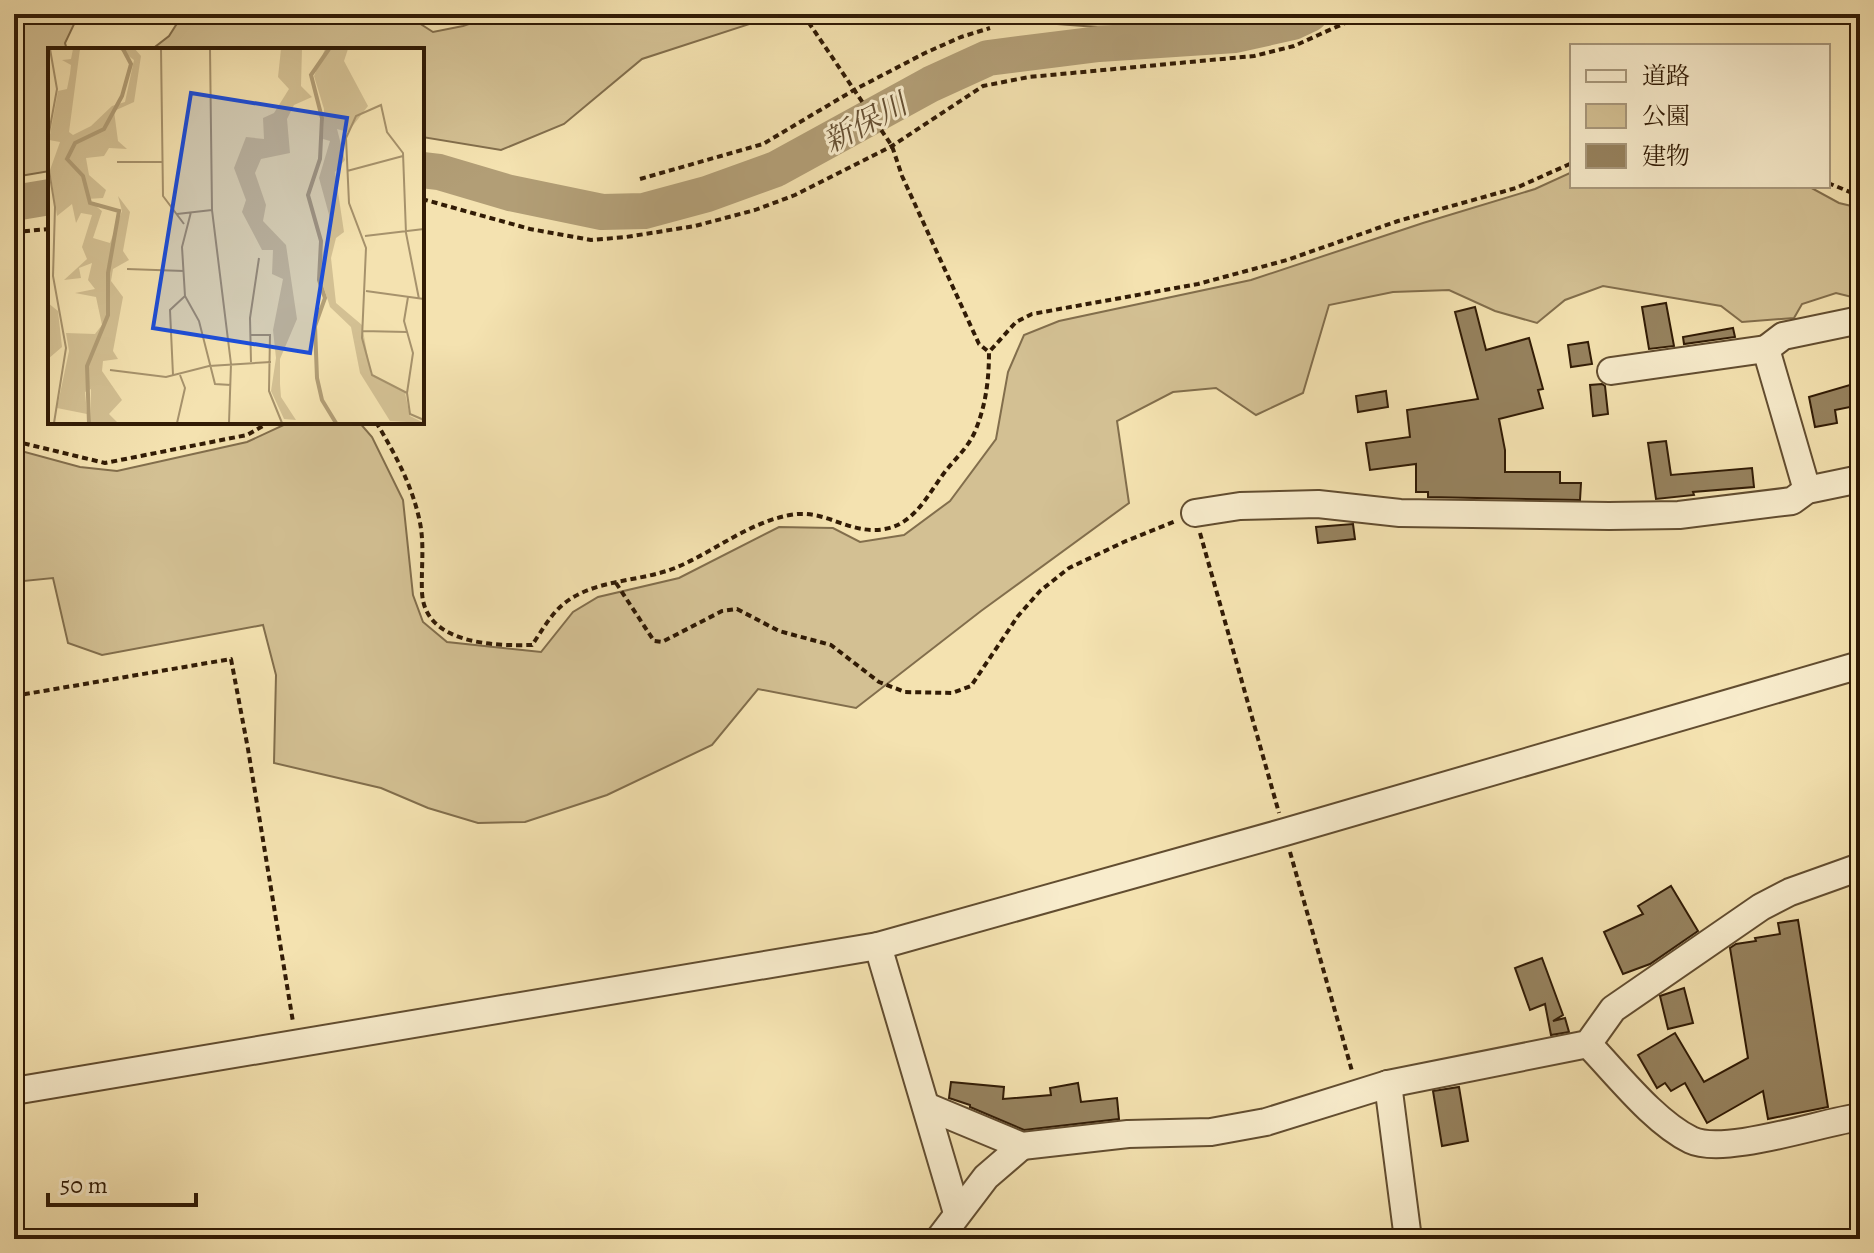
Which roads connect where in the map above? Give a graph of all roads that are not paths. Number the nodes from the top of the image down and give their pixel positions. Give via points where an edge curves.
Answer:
1 (1860, 320) edge
2 (1766, 349) junction
3 (1611, 371) dead end
4 (1860, 479) edge
5 (1807, 490) junction
6 (1195, 513) road end
7 (1860, 665) edge
8 (1860, 867) edge
9 (878, 946) junction
10 (1588, 1044) junction
11 (1388, 1084) junction
12 (14, 1091) edge
13 (926, 1106) junction
14 (1860, 1117) edge
15 (1022, 1146) junction
16 (957, 1213) junction
17 (939, 1239) edge
18 (1408, 1239) edge

1 - 2 street via 1783,336
2 - 3 street
2 - 5 street
4 - 5 street
5 - 6 street via 1792,501 1679,515 1400,513 1318,504
7 - 9 street
8 - 10 street via 1761,907 1613,1009
9 - 12 street
9 - 13 street
10 - 11 street
10 - 14 street via 1658,1116 1691,1140 1710,1145
11 - 15 street via 1266,1122 1211,1132 1128,1134
11 - 18 street
13 - 15 street
13 - 16 street
15 - 16 street via 986,1177
16 - 17 street

